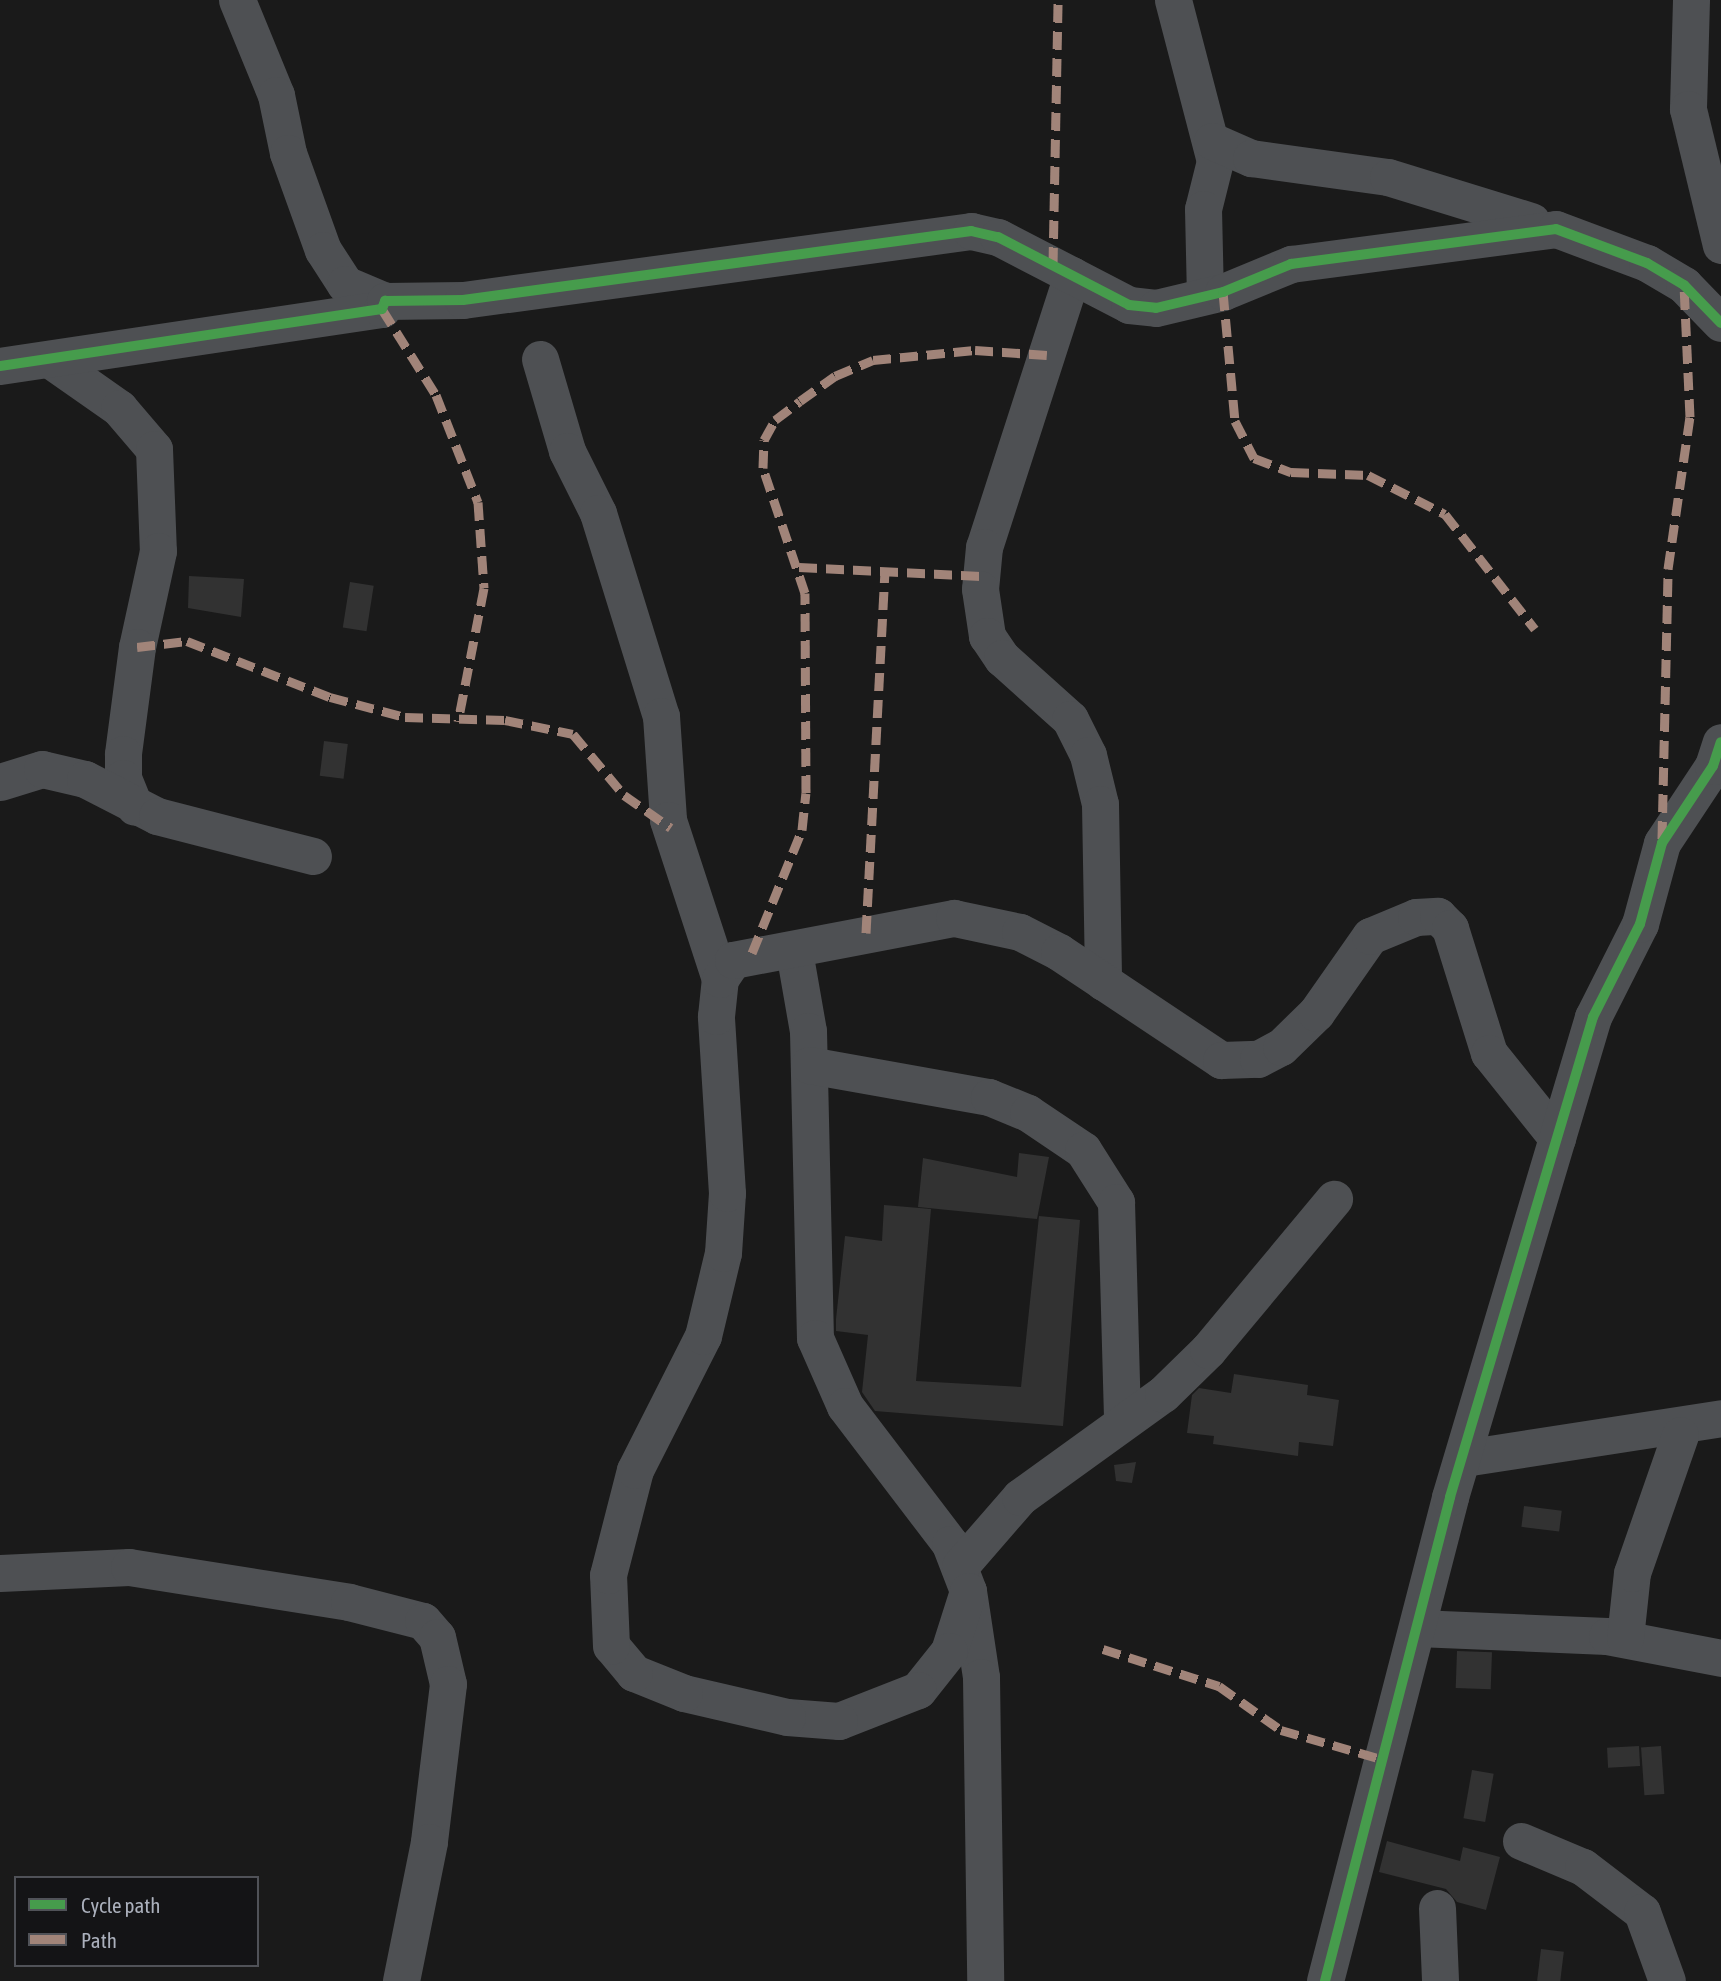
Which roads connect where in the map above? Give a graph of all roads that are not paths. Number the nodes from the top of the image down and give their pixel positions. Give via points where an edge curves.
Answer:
1 (237, 0) edge
2 (1173, 0) edge
3 (1691, 0) edge
4 (1212, 141) junction
5 (1556, 229) junction
6 (1721, 245) edge
7 (1072, 275) junction
8 (1205, 293) junction
9 (385, 301) junction
10 (1721, 323) edge
11 (540, 359) dead end
12 (52, 361) junction
13 (0, 366) edge
14 (1718, 755) edge
15 (0, 782) edge
16 (135, 807) junction
17 (313, 856) dead end
18 (794, 951) junction
19 (720, 979) junction
20 (1103, 982) junction
21 (809, 1065) junction
22 (1557, 1138) junction
23 (1334, 1199) dead end
24 (1721, 1418) edge
25 (1122, 1421) junction
26 (1680, 1435) dead end
27 (1464, 1458) junction
28 (0, 1573) edge
29 (964, 1578) junction
30 (1417, 1628) junction
31 (1625, 1638) junction
32 (1721, 1658) edge
33 (1521, 1841) dead end
34 (1437, 1908) dead end
35 (401, 1981) edge
36 (985, 1981) edge
37 (1325, 1981) edge
38 (1440, 1981) edge
39 (1667, 1981) edge

1 - 9 street via 276,94 288,153 323,250 345,284
2 - 4 street
3 - 6 street via 1688,109
4 - 5 street via 1251,158 1388,177
4 - 8 street via 1215,175 1202,237
5 - 8 street via 1291,264
5 - 10 street via 1647,263 1684,285
7 - 8 street via 1129,305 1156,308
7 - 9 street via 998,237 971,231 463,300
7 - 20 street via 984,547 980,589 995,647 1070,719 1088,755 1100,804
9 - 12 street via 382,309
11 - 19 street via 567,451 598,513 661,716 668,820
12 - 13 street
12 - 16 street via 119,408 145,432 153,449 158,551 137,646 123,754 123,778
14 - 22 street via 1662,843 1640,924 1593,1017
15 - 16 street via 42,769 85,779
16 - 17 street
18 - 19 street via 743,954
18 - 20 street via 917,920 954,918 1020,932
18 - 21 street
19 - 29 street via 715,1047 727,1193 723,1253 703,1336 635,1470 608,1575 611,1646 634,1673 684,1693 787,1717 839,1721 918,1690 949,1651
20 - 22 street via 1221,1060 1258,1059 1281,1047 1317,1013 1370,936 1416,917 1438,916 1450,928 1489,1053
21 - 25 street via 989,1097 1028,1113 1083,1150 1116,1202
21 - 29 street via 815,1338 845,1406
22 - 27 street
23 - 25 street via 1208,1350 1163,1394
24 - 27 street
25 - 29 street via 1020,1497
26 - 31 street via 1632,1573
27 - 30 street
28 - 35 street via 129,1567 336,1600 423,1621 437,1637 447,1684 429,1842
29 - 36 street via 981,1676
30 - 31 street
30 - 37 street
31 - 32 street
33 - 39 street via 1583,1867 1642,1912
34 - 38 street

